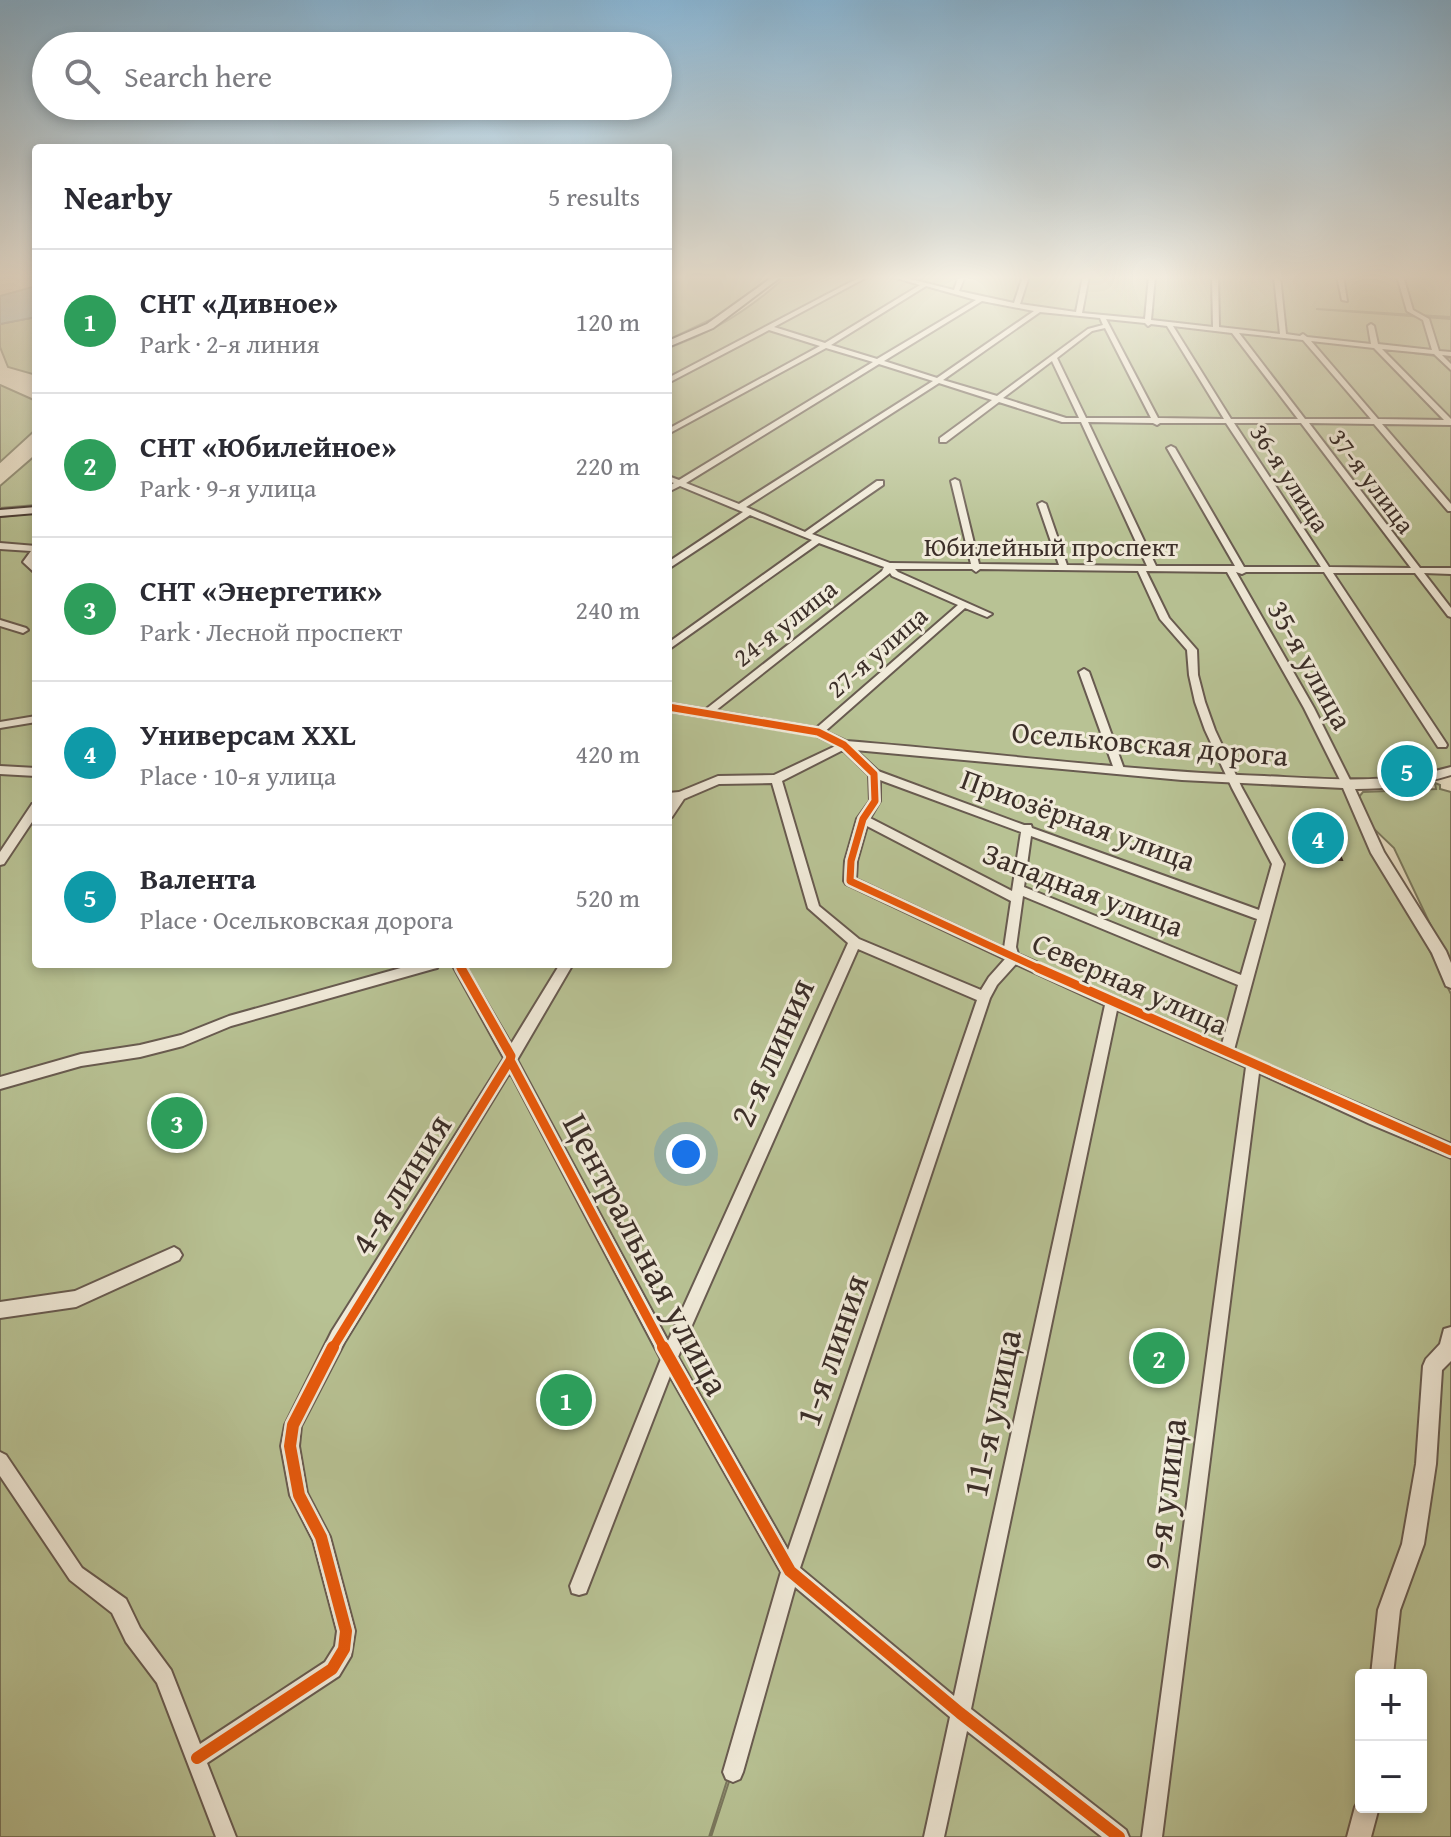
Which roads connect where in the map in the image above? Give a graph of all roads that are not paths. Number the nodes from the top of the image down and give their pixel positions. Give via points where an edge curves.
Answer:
1 (705, 362) edge
2 (795, 362) edge
3 (873, 362) edge
4 (965, 362) edge
5 (1049, 362) edge
6 (1056, 362) edge
7 (1125, 362) edge
8 (1192, 362) edge
9 (1257, 362) edge
10 (1325, 362) edge
11 (1392, 362) edge
12 (877, 363) junction
13 (672, 379) edge
14 (936, 382) junction
15 (997, 401) junction
16 (1083, 422) junction
17 (1302, 422) junction
18 (1451, 422) edge
19 (1157, 423) junction
20 (1230, 423) junction
21 (1377, 423) junction
22 (672, 430) edge
23 (943, 440) dead end
24 (1171, 448) dead end
25 (672, 480) edge
26 (955, 481) dead end
27 (680, 483) junction
28 (880, 483) dead end
29 (672, 488) edge
30 (1042, 504) dead end
31 (1451, 509) edge
32 (32, 510) edge
33 (744, 510) junction
34 (0, 513) edge
35 (806, 535) junction
36 (818, 540) junction
37 (0, 546) edge
38 (32, 550) edge
39 (672, 563) edge
40 (889, 566) junction
41 (1064, 568) junction
42 (976, 569) junction
43 (1147, 569) junction
44 (1237, 571) junction
45 (1326, 571) junction
46 (1416, 571) junction
47 (1451, 571) edge
48 (964, 604) junction
49 (987, 614) dead end
50 (1451, 614) edge
51 (0, 623) edge
52 (23, 630) dead end
53 (672, 644) edge
54 (1084, 672) dead end
55 (672, 708) edge
56 (706, 713) junction
57 (32, 720) edge
58 (0, 725) edge
59 (818, 732) junction
60 (844, 745) junction
61 (1442, 745) dead end
62 (1119, 769) junction
63 (0, 770) edge
64 (1451, 771) edge
65 (32, 772) edge
66 (874, 774) junction
67 (776, 779) junction
68 (1235, 780) junction
69 (1347, 784) junction
70 (674, 796) edge
71 (32, 813) edge
72 (863, 819) junction
73 (1027, 828) junction
74 (0, 861) edge
75 (1018, 894) junction
76 (1264, 917) junction
77 (855, 942) junction
78 (1013, 959) junction
79 (419, 968) edge
80 (460, 968) edge
81 (565, 968) edge
82 (1245, 982) junction
83 (1451, 982) edge
84 (984, 997) junction
85 (1112, 1003) junction
86 (1226, 1053) junction
87 (511, 1058) junction
88 (1253, 1064) junction
89 (0, 1083) edge
90 (1451, 1151) edge
91 (174, 1255) dead end
92 (0, 1310) edge
93 (1451, 1336) edge
94 (669, 1358) junction
95 (0, 1461) edge
96 (790, 1571) junction
97 (579, 1586) dead end
98 (1383, 1669) edge
99 (960, 1713) junction
100 (197, 1758) junction
101 (733, 1772) dead end
102 (1365, 1813) edge
103 (226, 1837) edge
104 (934, 1837) edge
105 (1119, 1837) edge
106 (1152, 1837) edge
107 (1359, 1837) edge

1 - 13 street
2 - 22 street
3 - 12 street
4 - 14 street
5 - 15 street
6 - 16 street
7 - 19 street
8 - 20 street, 36-я улица
9 - 17 street, 37-я улица
10 - 21 street
11 - 18 street
12 - 14 street
12 - 27 street
14 - 15 street
14 - 33 street
15 - 16 street
15 - 23 street
16 - 19 street
16 - 43 street
17 - 20 street
17 - 21 street
17 - 46 street, 37-я улица
18 - 21 street
19 - 20 street
20 - 45 street, 36-я улица
21 - 31 street
24 - 44 street, 35-я улица
25 - 27 street, Юбилейный проспект
26 - 42 street
27 - 29 street
27 - 33 street, Юбилейный проспект
28 - 35 street
30 - 41 street
32 - 34 main road
33 - 35 street, Юбилейный проспект
33 - 39 street
35 - 36 street, Юбилейный проспект
36 - 40 street, Юбилейный проспект
36 - 53 street
37 - 38 street
40 - 42 street, Юбилейный проспект
40 - 48 street via 895,574
40 - 56 street, 24-я улица
41 - 42 street, Юбилейный проспект
41 - 43 street, Юбилейный проспект
43 - 44 street, Юбилейный проспект
43 - 68 street via 1165,619 1192,650 1198,702
44 - 45 street, Юбилейный проспект
44 - 69 street, 35-я улица
45 - 46 street, Юбилейный проспект
45 - 61 street, 36-я улица
46 - 47 street, Юбилейный проспект
46 - 50 street, 37-я улица
48 - 49 street
48 - 59 street, 27-я улица
51 - 52 street
54 - 62 street
55 - 56 street
56 - 59 street
57 - 58 street
59 - 60 street
60 - 62 street, Осельковская дорога
60 - 66 street
60 - 67 street
62 - 68 street, Осельковская дорога
63 - 65 street
64 - 69 street, Осельковская дорога via 1387,785
66 - 72 street via 875,801
66 - 73 street, Приозёрная улица
67 - 70 street via 718,780
67 - 77 street via 814,908
68 - 69 street, Осельковская дорога
68 - 76 street via 1278,864
69 - 83 street via 1378,853 1439,951
71 - 74 street
72 - 75 street, Западная улица
72 - 78 street, Северная улица via 850,881
73 - 75 street
73 - 76 street, Приозёрная улица
75 - 78 street
75 - 82 street, Западная улица
76 - 82 street
77 - 84 street
77 - 94 street, 2-я линия
78 - 84 street, 1-я линия
78 - 85 street, Северная улица
79 - 89 street via 229,1021 183,1040
80 - 87 street, Центральная улица
81 - 87 street, 4-я линия
82 - 86 street
84 - 96 street, 1-я линия
85 - 86 street, Северная улица
85 - 99 street, 11-я улица
86 - 88 street, Северная улица
87 - 94 street, Центральная улица
87 - 100 street, 4-я линия via 338,1337 293,1425 290,1446 299,1495 321,1537 346,1631 344,1649 332,1669
88 - 90 street, Северная улица
88 - 106 street, 9-я улица
91 - 92 street via 76,1299
93 - 98 street via 1449,1349 1433,1366 1413,1544 1389,1610
94 - 96 street, Центральная улица
94 - 97 street, 2-я линия
95 - 100 street via 76,1574 119,1606 164,1677
96 - 99 street
96 - 101 street, 1-я линия
99 - 104 street, 11-я улица
99 - 105 street
100 - 103 street
102 - 107 street

